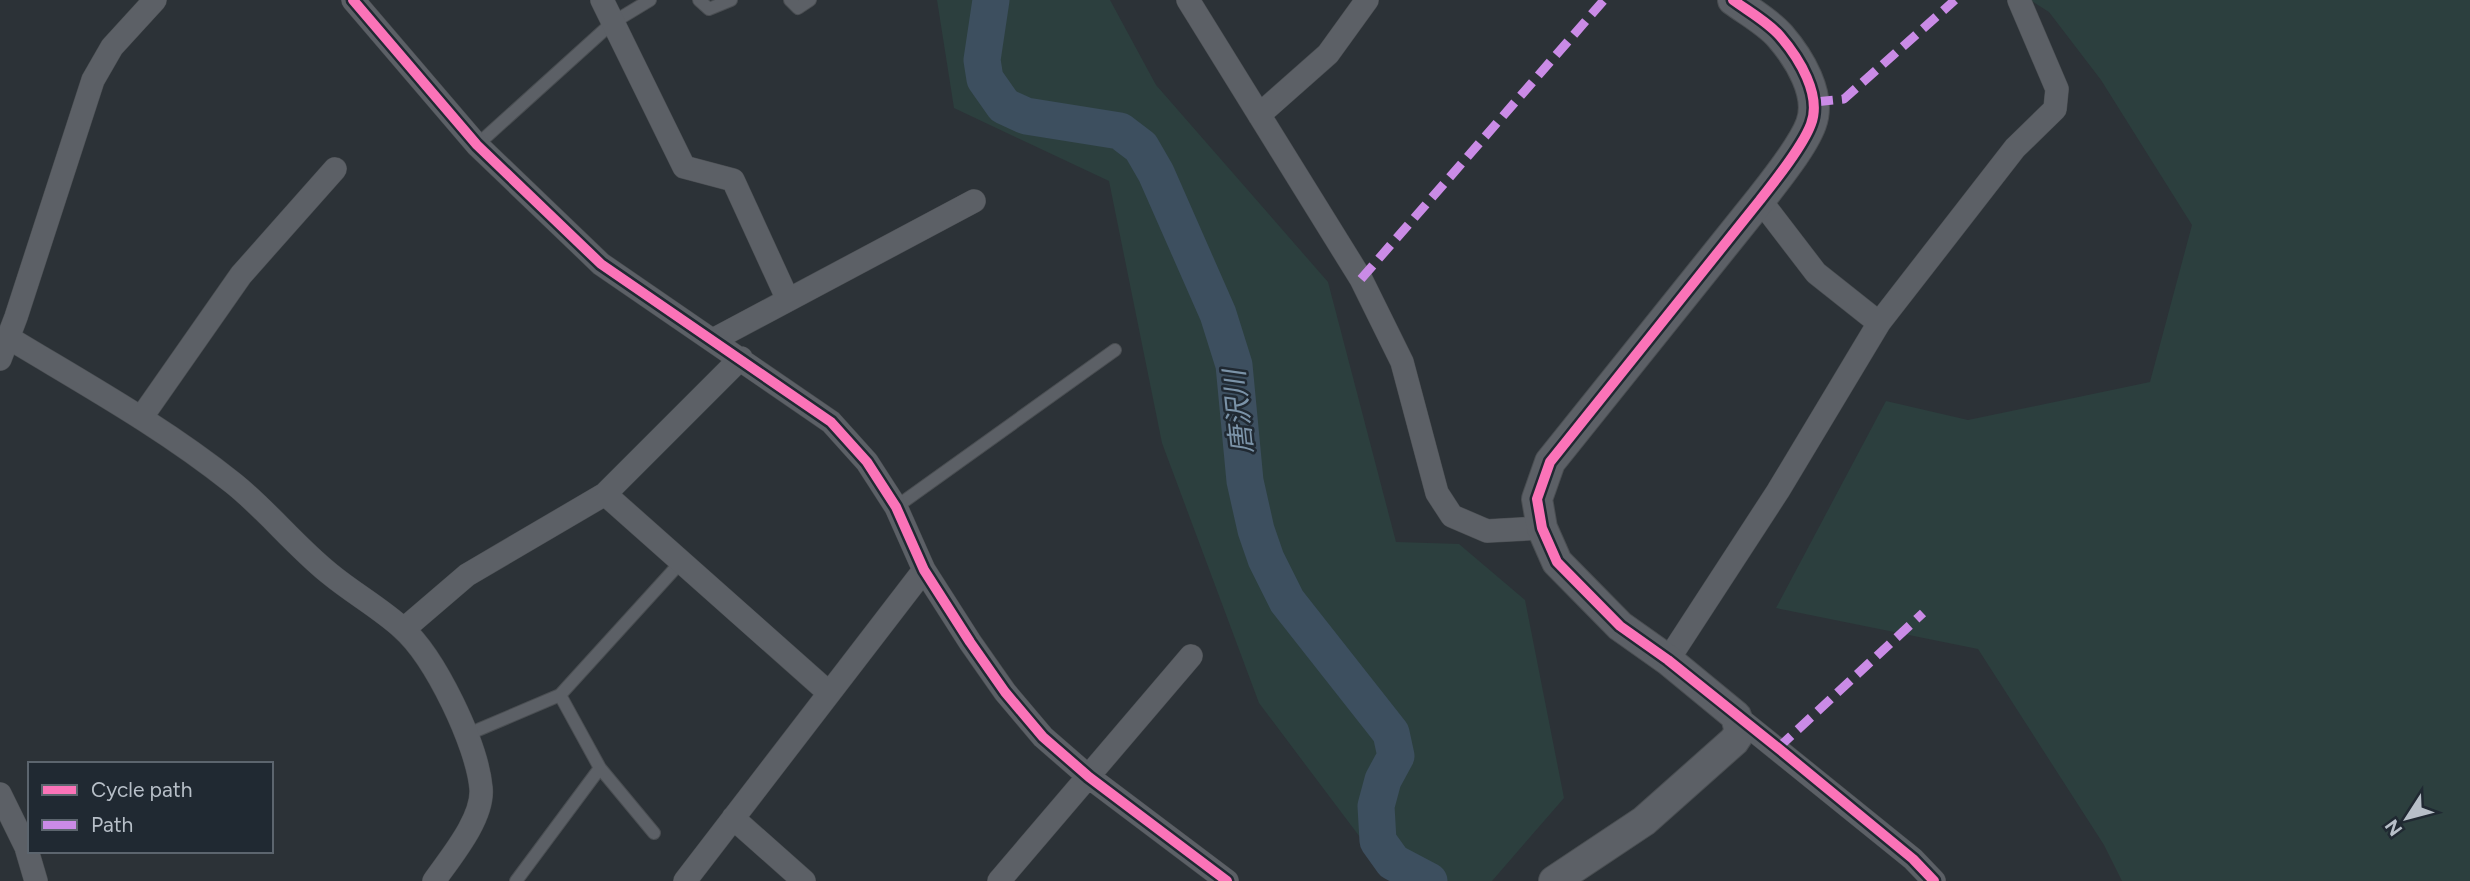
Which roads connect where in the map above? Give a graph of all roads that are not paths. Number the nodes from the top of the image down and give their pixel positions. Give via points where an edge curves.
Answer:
1 (353, 0) edge
2 (602, 0) edge
3 (650, 0) edge
4 (699, 0) edge
5 (731, 0) edge
6 (790, 0) edge
7 (810, 0) edge
8 (1188, 0) edge
9 (1367, 0) edge
10 (1733, 0) edge
11 (2019, 0) edge
12 (150, 1) edge
13 (612, 23) junction
14 (1259, 115) junction
15 (477, 145) junction
16 (335, 169) dead end
17 (1760, 200) junction
18 (974, 201) dead end
19 (788, 300) junction
20 (9, 321) edge
21 (1879, 323) junction
22 (713, 340) junction
23 (1115, 350) dead end
24 (741, 358) junction
25 (0, 359) edge
26 (141, 418) junction
27 (605, 494) junction
28 (896, 508) junction
29 (1542, 528) junction
30 (681, 562) junction
31 (924, 570) junction
32 (404, 629) junction
33 (1191, 656) dead end
34 (1668, 660) junction
35 (830, 693) junction
36 (561, 695) junction
37 (1736, 716) junction
38 (466, 735) junction
39 (600, 768) junction
40 (1089, 777) junction
41 (0, 794) edge
42 (733, 818) junction
43 (654, 833) dead end
44 (36, 881) edge
45 (434, 881) edge
46 (516, 881) edge
47 (685, 881) edge
48 (804, 881) edge
49 (999, 881) edge
50 (1227, 881) edge
51 (1554, 881) edge
52 (1934, 881) edge

1 - 15 street
2 - 13 street
3 - 13 lane
4 - 5 lane via 709,9
6 - 7 lane via 798,8
8 - 14 street
9 - 14 street via 1328,54
10 - 17 street via 1779,34 1800,63 1815,102 1811,124
11 - 21 street via 2057,89 2055,109 2015,148
12 - 20 street via 112,47 93,80
13 - 15 lane
13 - 19 street via 684,167 733,180
14 - 29 street via 1361,279 1402,362 1437,493 1452,516 1487,531
15 - 22 street via 601,264
16 - 26 street via 241,275
17 - 21 street via 1816,273
17 - 29 street via 1550,462 1537,499
18 - 19 street
19 - 22 street
20 - 25 street
20 - 26 street
21 - 34 street via 1779,491
22 - 24 street
23 - 28 lane
24 - 27 street
24 - 28 street via 831,422 867,462
26 - 32 street via 234,483 329,573
27 - 30 street
27 - 32 street via 467,575
28 - 31 street
29 - 34 street via 1557,562 1620,626
30 - 35 street
30 - 36 lane
31 - 35 street
31 - 40 street via 1005,692 1043,737
32 - 38 street via 429,662
33 - 40 street
34 - 37 street
35 - 42 street
36 - 38 lane
36 - 39 lane
37 - 51 street via 1740,732 1734,741 1644,821
37 - 52 street
38 - 45 street via 482,790 472,826
39 - 43 lane
39 - 46 lane
40 - 49 street
40 - 50 street
41 - 44 street via 26,847
42 - 47 street
42 - 48 street

